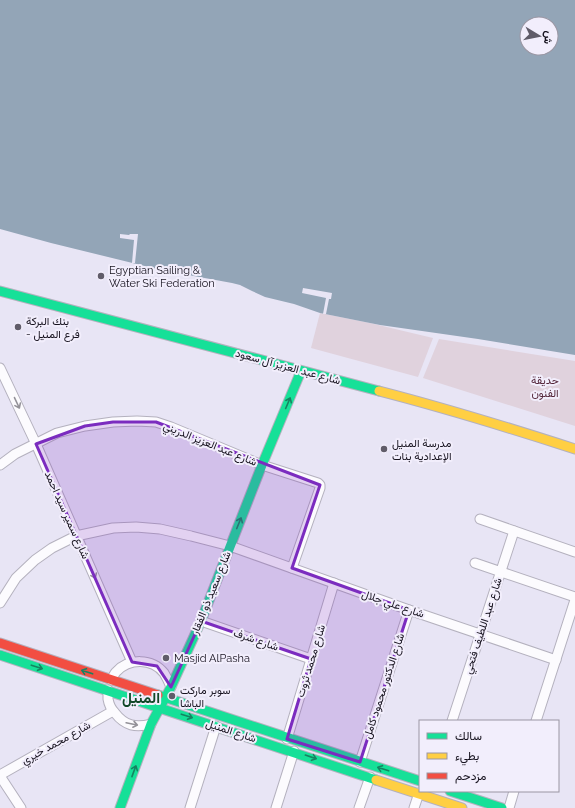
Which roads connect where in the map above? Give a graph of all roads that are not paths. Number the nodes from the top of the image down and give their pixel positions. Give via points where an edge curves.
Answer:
1 (0, 291) edge
2 (0, 368) edge
3 (301, 370) junction
4 (36, 444) junction
5 (575, 449) edge
6 (0, 465) edge
7 (262, 465) junction
8 (480, 519) dead end
9 (514, 531) junction
10 (76, 536) junction
11 (230, 546) junction
12 (575, 552) edge
13 (475, 563) dead end
14 (292, 568) junction
15 (500, 572) junction
16 (334, 583) junction
17 (575, 597) edge
18 (575, 600) edge
19 (0, 603) edge
20 (409, 610) junction
21 (201, 621) junction
22 (480, 634) junction
23 (0, 643) edge
24 (0, 654) edge
25 (311, 660) junction
26 (556, 660) junction
27 (132, 662) junction
28 (111, 680) junction
29 (170, 687) junction
30 (108, 690) junction
31 (165, 698) junction
32 (160, 707) junction
33 (113, 711) junction
34 (452, 720) edge
35 (536, 720) edge
36 (151, 724) junction
37 (216, 726) junction
38 (287, 739) junction
39 (294, 752) junction
40 (360, 762) junction
41 (0, 776) edge
42 (370, 777) junction
43 (419, 781) edge
44 (453, 792) edge
45 (514, 792) edge
46 (425, 794) edge
47 (21, 808) edge
48 (120, 808) edge
49 (190, 808) edge
50 (276, 808) edge
51 (360, 808) edge
52 (414, 808) edge
53 (462, 808) edge
54 (502, 808) edge
55 (509, 808) edge

1 - 3 street, شارع عبد العزيز آل سعود
2 -> 4 street, شارع سمير سيد احمد
3 - 5 street, شارع عبد العزيز آل سعود via 432,405
7 -> 3 street, شارع سعيد ذو الفقار
4 - 6 street, شارع عبد العزيز الدريني
4 - 7 street, شارع عبد العزيز الدريني via 57,433 85,426 113,422 156,422
4 - 10 street, شارع سمير سيد احمد
11 -> 7 street, شارع سعيد ذو الفقار
7 - 14 street via 320,485
8 - 9 street
9 - 12 street
9 - 15 street, شارع عبد اللطيف فتحي
10 - 11 street, شارع علي جلال via 113,528 136,527 160,529
10 - 19 street, شارع علي جلال via 35,560 16,578
10 -> 27 street, شارع سمير سيد احمد
11 - 14 street, شارع علي جلال
11 - 21 street, شارع سعيد ذو الفقار
13 - 15 street
14 - 16 street, شارع علي جلال
15 - 17 street
15 - 22 street, شارع عبد اللطيف فتحي
16 - 20 street, شارع علي جلال
16 - 25 street, شارع محمد ثروت
18 - 26 street
20 - 22 street, شارع علي جلال
20 - 40 street, شارع الدكتور محمود كامل
21 - 25 street, شارع شرف
21 - 29 street, شارع سعيد ذو الفقار
22 - 26 street, شارع علي جلال
22 - 34 street, شارع عبد اللطيف فتحي
28 -> 23 street, شارع المنيل
24 -> 30 street, شارع المنيل
25 - 38 street, شارع محمد ثروت
26 - 35 street
27 - 28 street via 116,672
27 - 29 street via 140,661 157,666 168,679
28 - 30 street
28 - 31 street, شارع المنيل
29 - 31 street, شارع سعيد ذو الفقار
30 - 32 street, شارع المنيل
30 - 33 street via 108,700
31 - 32 street, شارع سعيد ذو الفقار
31 - 38 street, شارع المنيل
32 - 36 street, شارع سعيد ذو الفقار
32 -> 37 street, شارع المنيل
33 -> 36 street via 124,722 133,726
33 - 41 street, شارع محمد خيري
48 -> 36 street, شارع سعيد ذو الفقار
37 - 39 street, شارع المنيل
37 - 49 street
38 - 40 street, شارع المنيل
39 -> 42 street, شارع المنيل
39 - 50 street
43 -> 40 street, شارع المنيل
41 - 47 street
42 - 46 street, شارع المنيل
42 - 51 street
44 - 54 street
45 - 55 street
46 - 52 street
46 - 53 street, شارع المنيل

